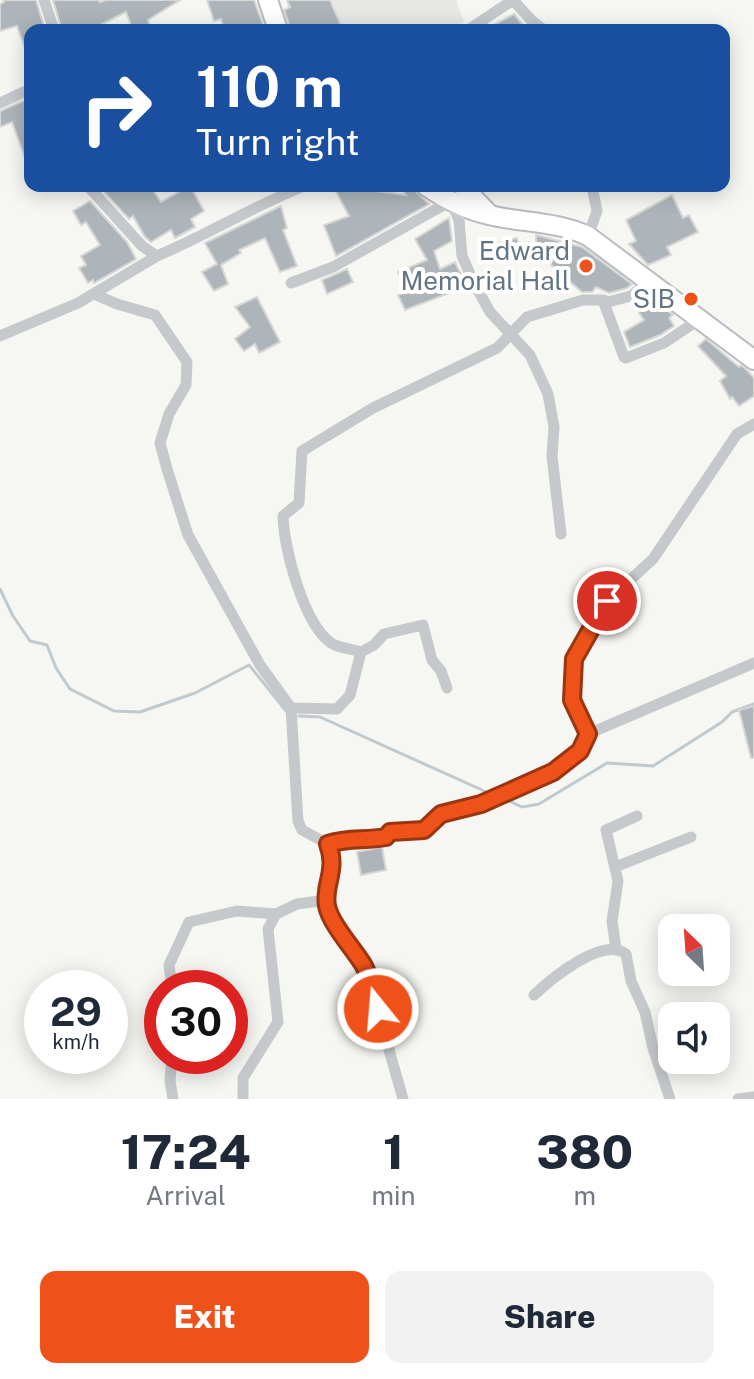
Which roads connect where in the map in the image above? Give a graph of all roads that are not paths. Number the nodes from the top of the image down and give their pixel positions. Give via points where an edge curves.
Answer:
1 (44, 0) edge
2 (268, 0) edge
3 (513, 0) edge
4 (52, 24) edge
5 (276, 24) edge
6 (477, 24) edge
7 (536, 24) edge
8 (24, 92) edge
9 (0, 103) edge
10 (93, 192) edge
11 (290, 192) edge
12 (593, 192) edge
13 (456, 193) edge
14 (588, 236) junction
15 (157, 256) junction
16 (650, 280) junction
17 (291, 283) dead end
18 (94, 294) junction
19 (604, 303) junction
20 (700, 319) junction
21 (0, 336) edge
22 (511, 336) junction
23 (754, 360) edge
24 (754, 424) edge
25 (561, 534) dead end
26 (361, 652) junction
27 (754, 663) edge
28 (447, 688) dead end
29 (291, 708) junction
30 (588, 734) junction
31 (637, 816) dead end
32 (691, 837) dead end
33 (328, 844) junction
34 (615, 867) junction
35 (327, 900) junction
36 (276, 914) junction
37 (616, 949) junction
38 (170, 970) edge
39 (534, 995) dead end
40 (171, 1074) edge
41 (754, 1097) edge
42 (173, 1099) edge
43 (243, 1099) edge
44 (403, 1099) edge
45 (670, 1099) edge
46 (738, 1099) edge

1 - 4 street
2 - 5 main road
3 - 6 street
3 - 7 street
8 - 9 street
10 - 15 street
11 - 15 street
12 - 14 street via 597,211
13 - 14 main road via 490,215
13 - 17 street via 333,267
13 - 22 street via 462,256 490,312
14 - 16 main road
15 - 18 street
16 - 19 street via 631,296
16 - 20 main road
18 - 21 street
18 - 29 street via 155,315 187,362 186,385 160,443 167,469 188,535 260,665
19 - 20 street via 626,358 664,343
19 - 22 street via 583,300 558,306 527,317
20 - 23 main road
22 - 25 street via 530,355 548,394
22 - 26 street via 302,451 299,503 283,516 294,574 306,611 331,643
24 - 30 street via 737,434 653,559 607,601 574,659 572,700
26 - 28 street via 384,634 423,625 432,660
26 - 29 street via 350,695 337,709
27 - 30 street
29 - 33 street via 298,821 302,830
30 - 33 street via 580,751 553,772 481,804 441,814 424,830 390,832 370,840 346,837
31 - 34 street via 606,830
32 - 34 street
33 - 35 street via 332,874
34 - 37 street
35 - 36 street via 297,904
35 - 44 street via 366,969
36 - 38 street via 237,911 189,922
36 - 43 street via 268,929 278,1022 243,1078
37 - 39 street via 595,953
37 - 45 street via 626,954
40 - 42 street
41 - 46 street

